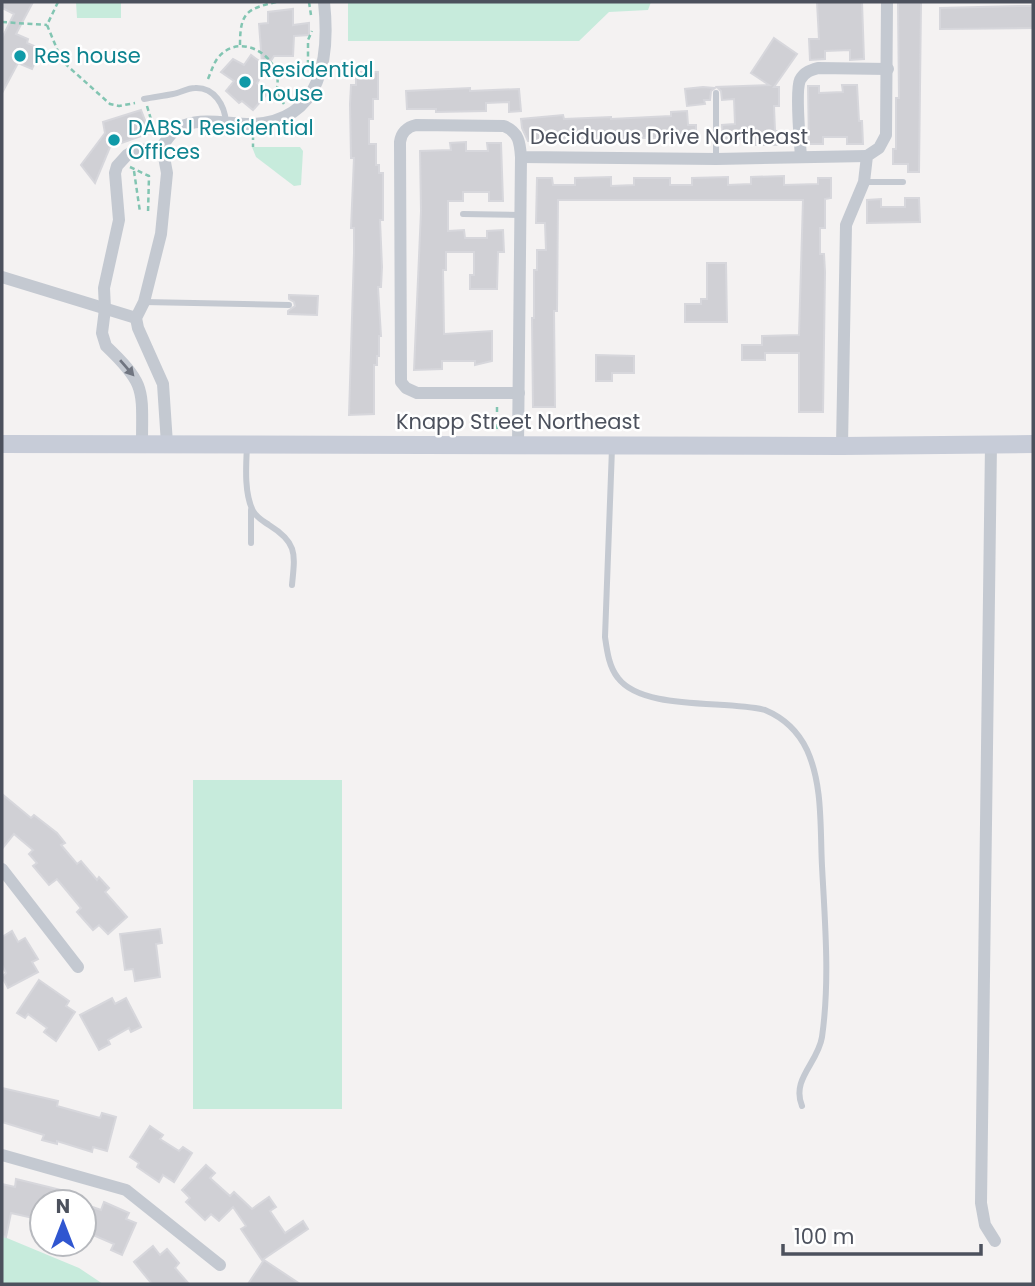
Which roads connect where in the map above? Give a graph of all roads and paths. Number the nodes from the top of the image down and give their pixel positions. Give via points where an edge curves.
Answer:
1 (58, 2) edge
2 (276, 2) edge
3 (309, 2) edge
4 (324, 2) edge
5 (887, 2) edge
6 (313, 19) dead end
7 (2, 22) edge
8 (47, 25) junction
9 (314, 25) dead end
10 (240, 45) junction
11 (309, 69) dead end
12 (888, 69) junction
13 (205, 89) junction
14 (716, 93) dead end
15 (144, 99) junction
16 (293, 99) dead end
17 (284, 105) junction
18 (278, 107) dead end
19 (226, 123) junction
20 (156, 136) dead end
21 (159, 151) junction
22 (867, 156) junction
23 (521, 157) junction
24 (801, 157) junction
25 (716, 159) junction
26 (120, 160) junction
27 (134, 170) junction
28 (864, 181) junction
29 (903, 182) dead end
30 (140, 212) dead end
31 (148, 213) dead end
32 (463, 214) dead end
33 (520, 215) junction
34 (2, 277) edge
35 (144, 302) junction
36 (289, 305) dead end
37 (105, 309) junction
38 (136, 318) junction
39 (519, 393) junction
40 (497, 400) dead end
41 (497, 429) dead end
42 (2, 444) edge
43 (142, 444) junction
44 (167, 444) junction
45 (247, 444) junction
46 (991, 444) junction
47 (1033, 444) edge
48 (518, 446) junction
49 (612, 446) junction
50 (842, 446) junction
51 (251, 504) junction
52 (251, 543) dead end
53 (292, 585) dead end
54 (2, 869) edge
55 (78, 967) dead end
56 (802, 1106) dead end
57 (2, 1155) edge
58 (995, 1241) dead end
59 (220, 1265) dead end

1 - 8 path
2 - 10 path via 247,12
3 - 6 path
4 - 19 street via 322,67 305,103 269,122
5 - 12 street
7 - 8 path
8 - 15 path via 59,56 110,104 124,106
9 - 11 path via 308,40
10 - 13 path via 222,53
10 - 17 path via 258,51 274,64 279,78 276,92
12 - 22 street via 886,135 879,148
12 - 24 street via 818,68 804,75 798,88
13 - 15 lane
13 - 19 lane via 223,107
14 - 25 lane
15 - 20 path
16 - 17 path
17 - 18 path
19 - 21 street via 182,125
21 - 26 street via 134,150
21 - 35 street via 167,173 161,234
22 - 24 street, Deciduous Drive Northeast
22 - 28 street
23 - 25 street, Deciduous Drive Northeast
23 - 33 street
23 - 39 street, Deciduous Drive Northeast via 519,138 505,126 416,125 400,138 400,379 418,393
24 - 25 street, Deciduous Drive Northeast
26 - 27 path
26 - 37 street via 114,185 119,220 104,288
27 - 30 path
27 - 31 path via 149,176
28 - 29 lane
28 - 50 street via 846,225
32 - 33 lane
33 - 39 street
34 - 37 street
35 - 36 lane
35 - 38 street
37 - 38 street
37 -> 43 street via 103,340 136,378 143,396
38 - 44 street via 163,384
39 - 48 street
40 - 41 path
42 - 43 main road, Knapp Street Northeast
43 - 44 main road, Knapp Street Northeast
44 - 45 main road, Knapp Street Northeast
45 - 48 main road, Knapp Street Northeast
45 - 51 lane
46 - 47 main road, Knapp Street Northeast
46 - 50 main road, Knapp Street Northeast
46 - 58 street via 981,1203 985,1225
48 - 49 main road, Knapp Street Northeast
49 - 50 main road, Knapp Street Northeast
49 - 56 lane via 605,625 615,674 629,688 648,696 774,713 801,739 813,766 825,981 822,1041 799,1086
51 - 52 lane
51 - 53 lane via 258,518 281,532 293,548
54 - 55 street
57 - 59 street via 126,1190

